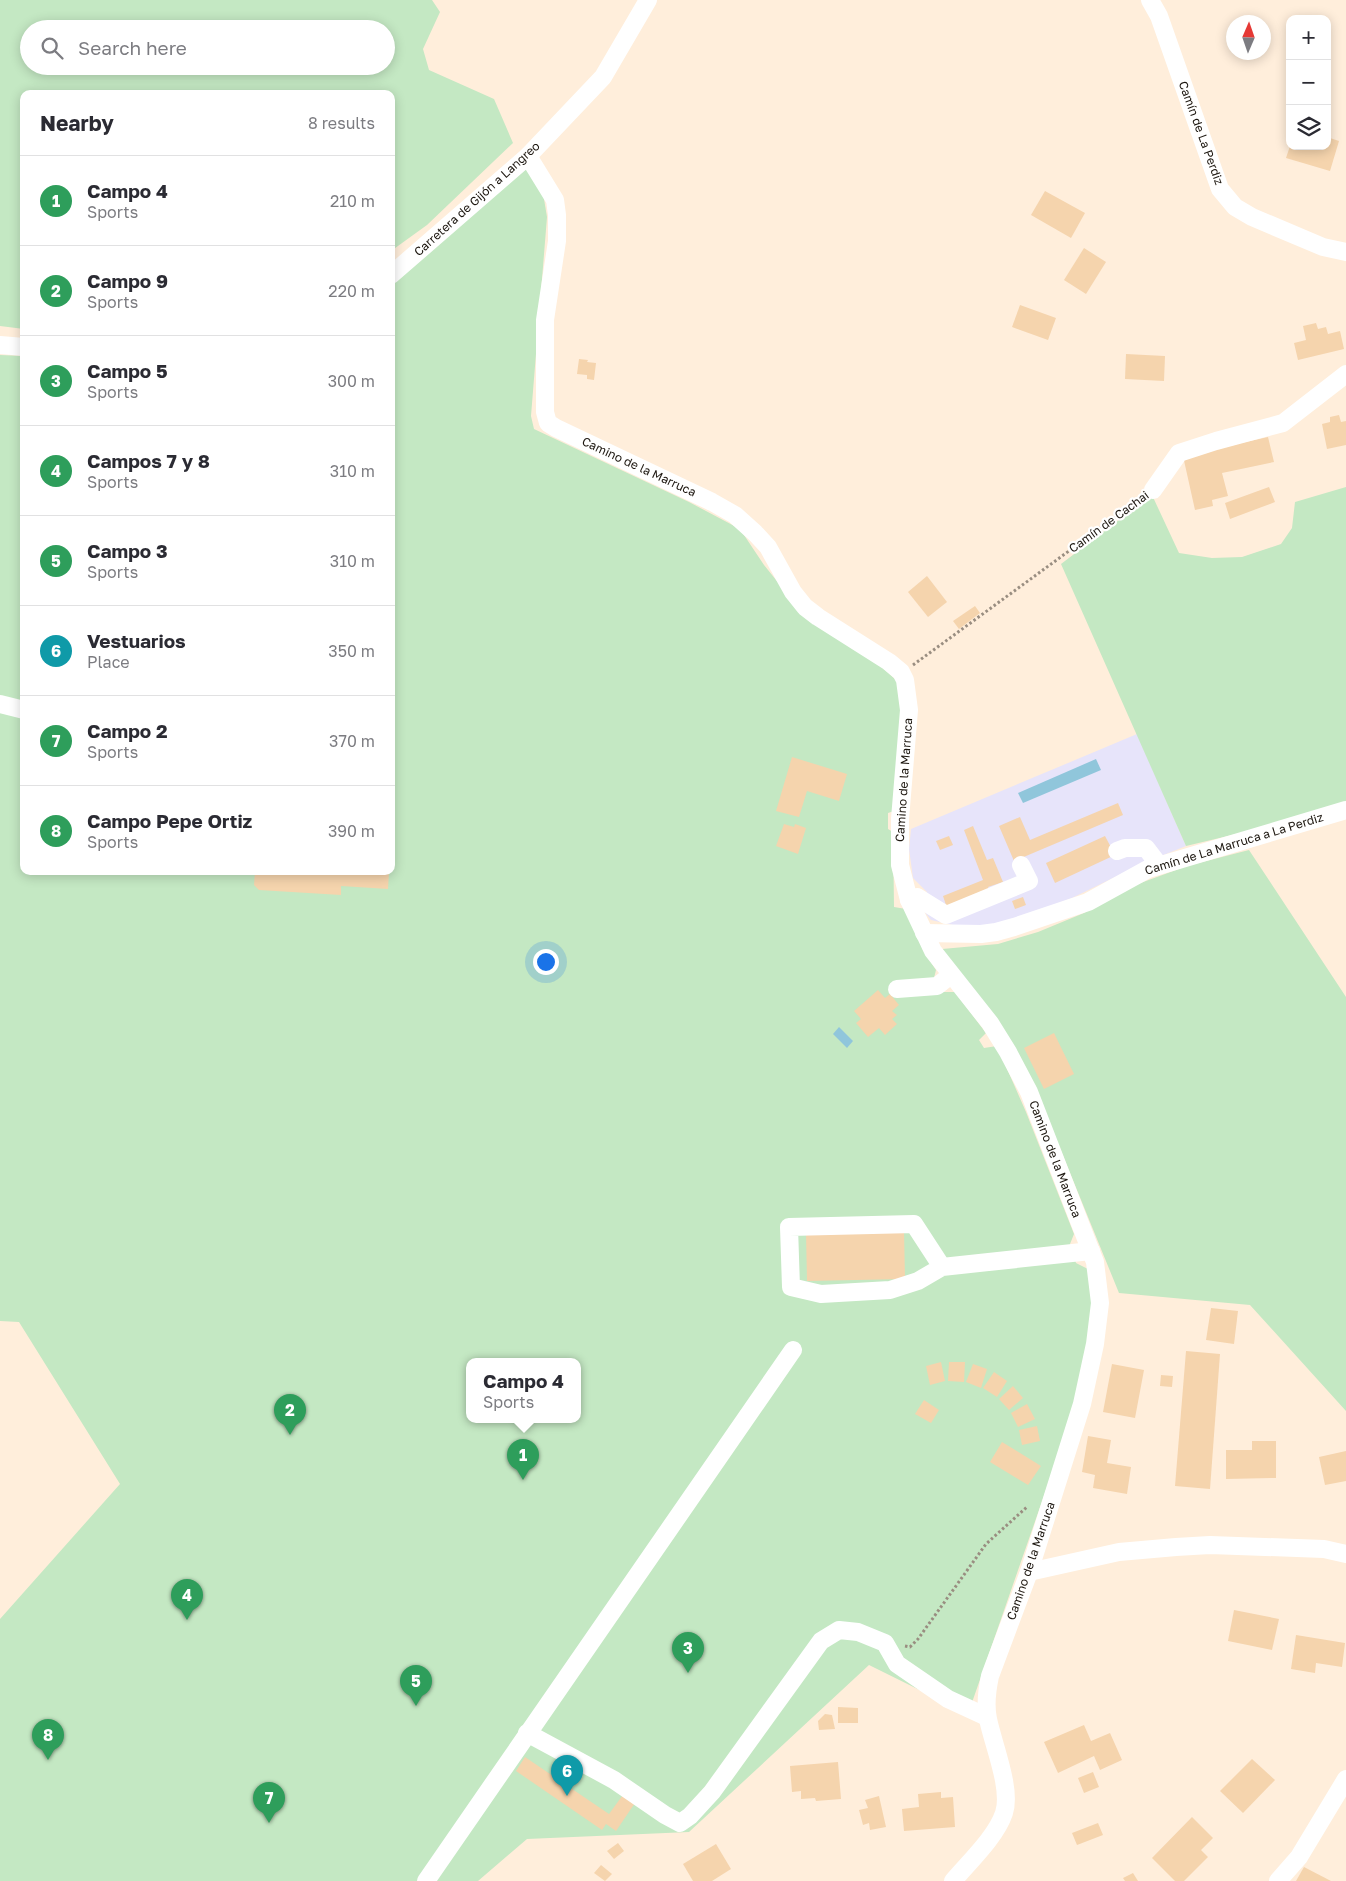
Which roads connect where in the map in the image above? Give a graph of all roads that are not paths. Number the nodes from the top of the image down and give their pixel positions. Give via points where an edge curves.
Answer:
1 (648, 0) edge
2 (1150, 0) edge
3 (528, 156) junction
4 (1346, 252) edge
5 (395, 272) edge
6 (0, 345) edge
7 (20, 347) edge
8 (1346, 374) edge
9 (1153, 490) road end
10 (0, 704) edge
11 (20, 709) edge
12 (1346, 810) edge
13 (1117, 851) dead end
14 (1022, 865) dead end
15 (1160, 865) junction
16 (909, 900) junction
17 (924, 933) junction
18 (951, 975) junction
19 (897, 990) dead end
20 (1091, 1251) junction
21 (942, 1267) junction
22 (793, 1350) dead end
23 (1346, 1554) edge
24 (1030, 1572) junction
25 (987, 1717) junction
26 (527, 1733) junction
27 (1346, 1779) edge
28 (426, 1881) edge
29 (953, 1881) edge
30 (1278, 1881) edge

1 - 3 street, Carretera de Gijón a Langreo via 603,77
2 - 4 street, Camín de La Perdiz via 1159,16 1220,189 1235,207 1252,217 1323,247
3 - 5 street, Carretera de Gijón a Langreo
3 - 16 street, Camino de la Marruca via 555,200 558,216 545,320 544,412 548,423 735,515 768,547 793,592 805,606 900,672 905,680 909,710 900,819 900,865
6 - 7 street
8 - 9 street, Camín de Cachai via 1283,423 1179,453
10 - 11 street
12 - 15 street, Camín de La Marruca a La Perdiz
13 - 15 street via 1146,848
14 - 16 street via 1028,881 946,915 917,897
15 - 17 street, Camín de La Marruca a La Perdiz via 1088,902 1014,927 981,934
16 - 17 street, Camino de la Marruca
17 - 18 street, Camino de la Marruca via 933,952
18 - 19 street via 937,986
18 - 20 street, Camino de la Marruca via 990,1023 1029,1092
20 - 21 street
20 - 24 street, Camino de la Marruca via 1100,1303 1095,1344 1082,1404
21 - 21 street via 914,1224 789,1227 791,1288 822,1294 890,1290 918,1281
22 - 26 street
23 - 24 street via 1324,1549 1184,1546 1119,1552
24 - 25 street, Camino de la Marruca via 990,1676
25 - 26 street via 948,1699 897,1664 885,1642 858,1632 839,1630 821,1641 712,1792 680,1822 614,1780
25 - 29 street, Camino de la Marruca via 1006,1795 1004,1813 992,1835
26 - 28 street
27 - 30 street via 1299,1857

